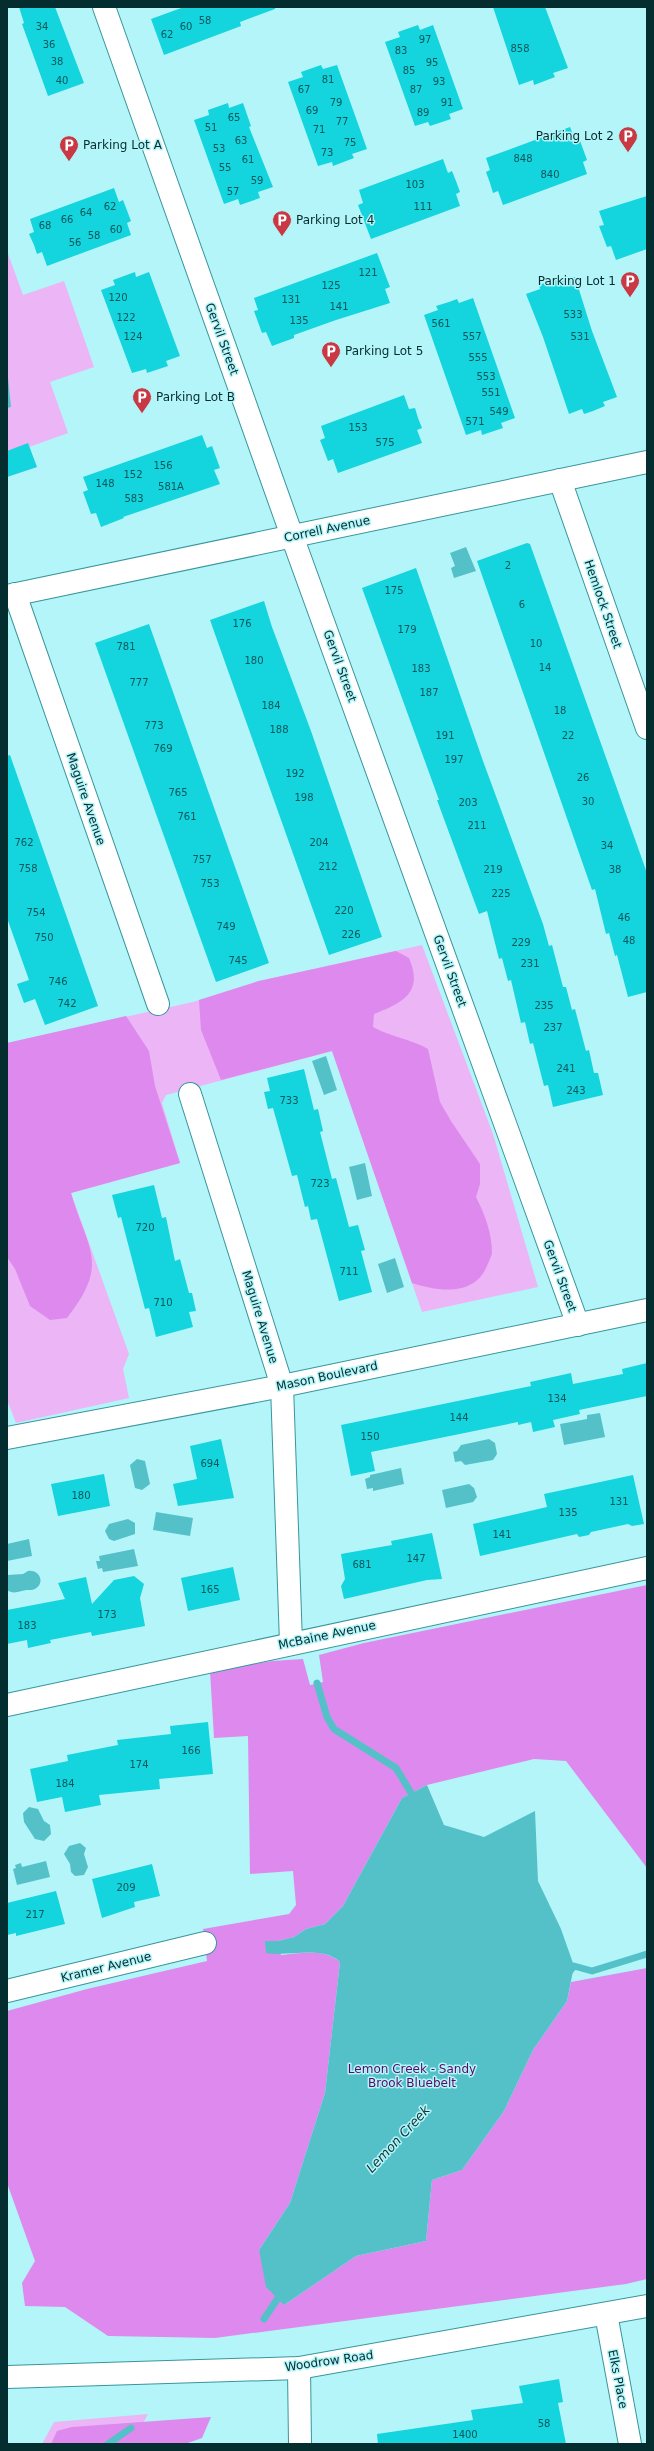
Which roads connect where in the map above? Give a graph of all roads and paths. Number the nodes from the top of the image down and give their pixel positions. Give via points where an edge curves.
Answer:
1 (104, 7) edge
2 (647, 462) edge
3 (560, 480) junction
4 (292, 536) junction
5 (11, 595) edge
6 (647, 728) edge
7 (158, 1004) dead end
8 (190, 1094) dead end
9 (647, 1310) edge
10 (578, 1325) junction
11 (282, 1386) junction
12 (7, 1438) edge
13 (647, 1568) edge
14 (291, 1643) junction
15 (7, 1705) edge
16 (205, 1943) dead end
17 (7, 1991) edge
18 (647, 2306) edge
19 (606, 2314) junction
20 (299, 2368) junction
21 (7, 2377) edge
22 (300, 2444) edge
23 (630, 2444) edge

1 - 4 street, Gervil Street
2 - 3 street, Correll Avenue
3 - 4 street, Correll Avenue
3 - 6 street, Hemlock Street
4 - 5 street, Correll Avenue
4 - 10 street, Gervil Street
5 - 7 street, Maguire Avenue
8 - 11 street, Maguire Avenue
9 - 10 street, Mason Boulevard
10 - 11 street, Mason Boulevard
11 - 12 street, Mason Boulevard
11 - 14 street, Maguire Avenue
13 - 14 street, McBaine Avenue
14 - 15 street, McBaine Avenue
16 - 17 street, Kramer Avenue
18 - 19 street, Woodrow Road
19 - 20 street, Woodrow Road
19 - 23 street, Elks Place
20 - 21 street, Woodrow Road
20 - 22 street

